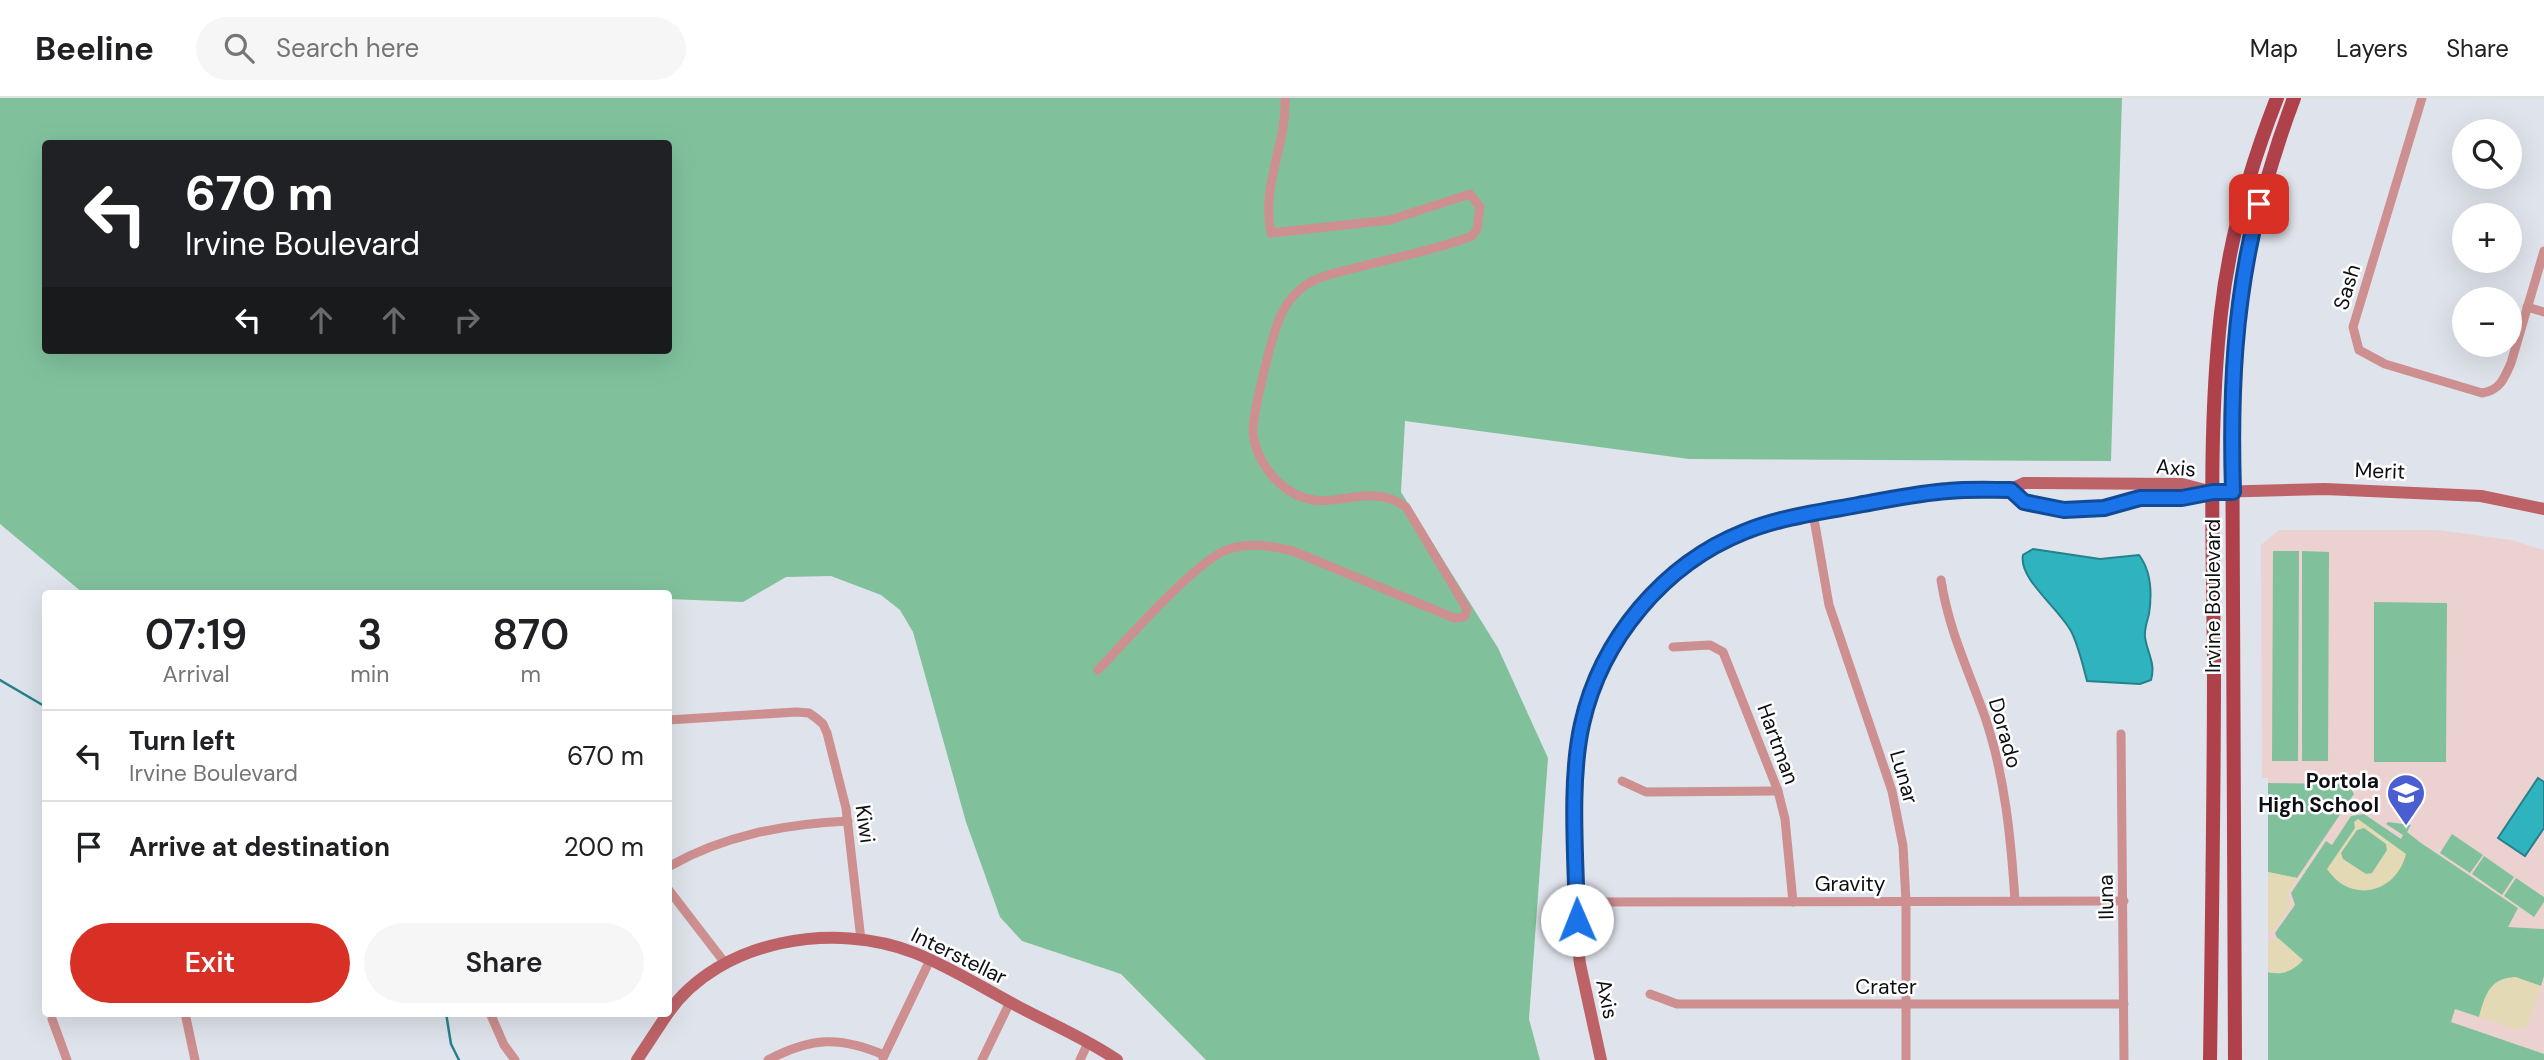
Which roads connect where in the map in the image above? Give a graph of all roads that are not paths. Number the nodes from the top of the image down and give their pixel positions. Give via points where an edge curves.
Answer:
1 (1285, 98) edge
2 (2277, 98) edge
3 (2294, 98) edge
4 (2422, 98) edge
5 (2544, 251) edge
6 (2527, 307) junction
7 (2544, 312) edge
8 (2080, 485) junction
9 (2011, 490) junction
10 (2213, 492) junction
11 (2233, 492) junction
12 (2079, 509) junction
13 (2544, 509) edge
14 (1813, 513) junction
15 (1941, 580) dead end
16 (1673, 647) dead end
17 (1098, 670) dead end
18 (672, 720) edge
19 (2121, 734) dead end
20 (1622, 781) dead end
21 (1778, 791) junction
22 (848, 821) junction
23 (672, 865) edge
24 (672, 894) edge
25 (2015, 901) junction
26 (2124, 901) junction
27 (1576, 902) junction
28 (1793, 902) junction
29 (1906, 902) junction
30 (862, 940) junction
31 (929, 960) junction
32 (725, 962) junction
33 (1650, 995) dead end
34 (1010, 1002) junction
35 (1906, 1004) junction
36 (2124, 1004) junction
37 (672, 1009) edge
38 (186, 1017) edge
39 (492, 1017) edge
40 (665, 1017) edge
41 (52, 1019) dead end
42 (1088, 1044) junction
43 (883, 1058) edge
44 (67, 1060) edge
45 (195, 1060) edge
46 (515, 1060) edge
47 (637, 1060) edge
48 (768, 1060) edge
49 (982, 1060) edge
50 (1080, 1060) edge
51 (1117, 1060) edge
52 (1601, 1060) edge
53 (1906, 1060) edge
54 (2124, 1060) edge
55 (2210, 1060) edge
56 (2235, 1060) edge

1 - 17 street via 1269,185 1271,233 1390,220 1469,194 1480,207 1472,236 1331,274 1295,294 1280,316 1253,435 1260,459 1273,478 1293,493 1325,502 1381,495 1406,507 1467,609 1464,617 1454,618 1267,544 1231,548 1205,562
2 - 10 main road, Irvine Boulevard via 2246,188 2224,289 2214,391
3 - 11 main road, Irvine Boulevard via 2264,184 2243,275 2232,374
4 - 6 street, Sash via 2353,327 2359,350 2385,364 2482,393 2493,391 2504,380
5 - 6 street
6 - 7 street
8 - 9 street, Axis via 2024,483
8 - 10 street, Axis via 2182,484
8 - 12 street
9 - 12 street, Axis via 2031,504
9 - 14 street, Axis via 1947,491
10 - 11 street, Merit
10 - 12 street, Axis
10 - 55 main road, Irvine Boulevard
11 - 13 street, Merit via 2437,493 2481,496
11 - 56 main road, Irvine Boulevard
14 - 27 street, Axis via 1742,532 1700,554 1642,605 1613,645 1590,694 1578,743
14 - 29 street, Lunar via 1829,605 1892,791 1903,846
15 - 25 street, Dorado via 1947,619 1996,756
16 - 21 street, Hartman via 1710,645 1723,652
18 - 22 street, Kiwi via 809,713 827,733
19 - 26 street, Iluna
20 - 21 street via 1646,792
21 - 28 street, Hartman
22 - 23 street via 758,832 709,847
22 - 30 street, Kiwi
24 - 32 street
25 - 26 street, Gravity
25 - 29 street, Gravity
26 - 36 street, Iluna
27 - 28 street, Gravity
27 - 52 street, Axis via 1580,964
28 - 29 street, Gravity
29 - 35 street, Lunar
30 - 31 street, Interstellar
30 - 32 street, Interstellar via 780,943
31 - 34 street, Interstellar
31 - 43 street
32 - 37 street, Interstellar via 697,982
33 - 35 street, Crater via 1677,1004
34 - 42 street, Interstellar
34 - 49 street
35 - 36 street, Crater
35 - 53 street, Lunar
36 - 54 street, Iluna
38 - 45 street
39 - 46 street
40 - 47 street, Interstellar
41 - 44 street
42 - 50 street
42 - 51 street, Interstellar
43 - 48 street via 839,1041 814,1042

